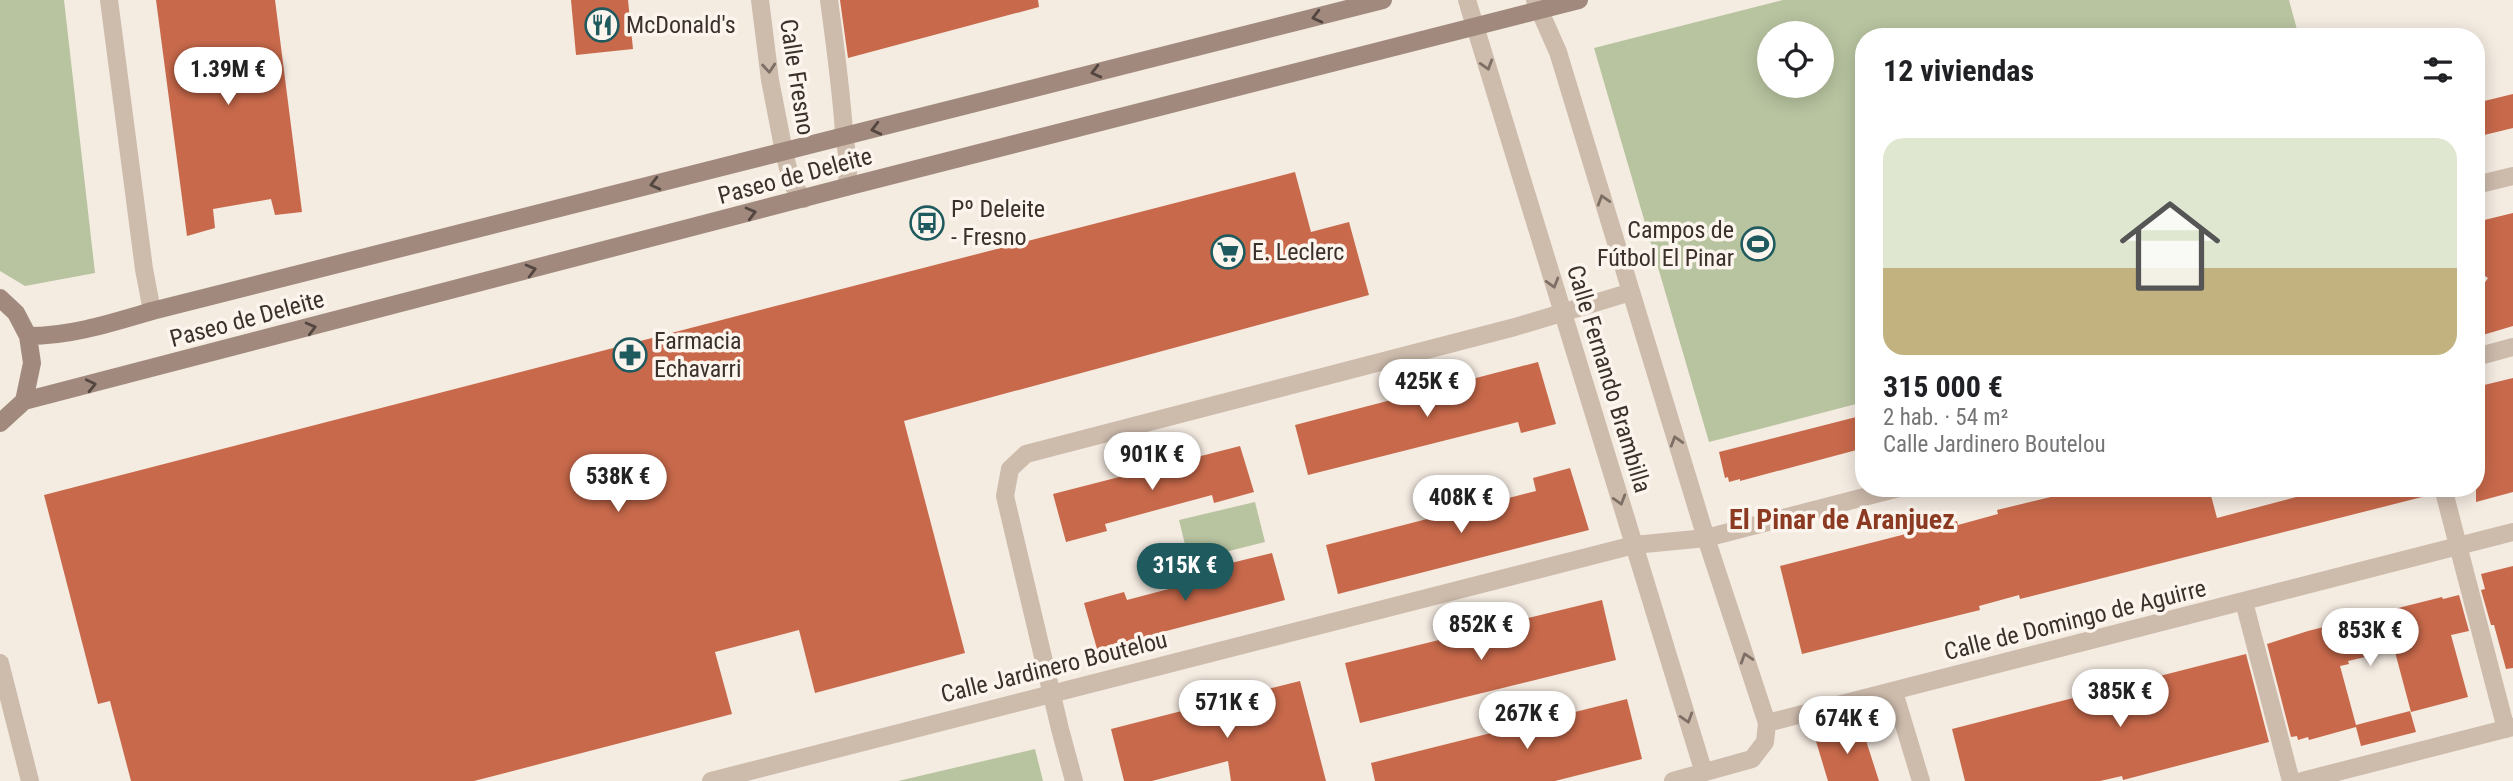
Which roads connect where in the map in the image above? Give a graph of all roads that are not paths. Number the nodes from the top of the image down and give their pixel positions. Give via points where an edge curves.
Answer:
1 (109, 0) edge
2 (760, 0) edge
3 (829, 0) edge
4 (1383, 0) edge
5 (1467, 0) edge
6 (1579, 0) edge
7 (1537, 5) edge
8 (1475, 25) junction
9 (844, 137) junction
10 (784, 152) junction
11 (2513, 176) edge
12 (2485, 183) edge
13 (846, 187) junction
14 (804, 199) junction
15 (1631, 292) junction
16 (0, 298) edge
17 (152, 311) junction
18 (1562, 313) junction
19 (28, 336) junction
20 (2513, 347) edge
21 (2485, 355) edge
22 (24, 401) junction
23 (0, 424) edge
24 (1864, 497) edge
25 (2445, 497) edge
26 (2513, 532) edge
27 (1706, 538) junction
28 (1634, 545) junction
29 (2458, 547) junction
30 (2244, 602) junction
31 (0, 663) edge
32 (1894, 692) junction
33 (1052, 693) junction
34 (1767, 723) junction
35 (2510, 728) edge
36 (1704, 773) junction
37 (30, 781) edge
38 (711, 781) edge
39 (1074, 781) edge
40 (1673, 781) edge
41 (1921, 781) edge
42 (2291, 781) edge
43 (2302, 781) edge

1 - 17 street
2 -> 10 street, Calle Fresno
3 - 9 street, Calle Fresno
4 -> 9 main road, Paseo de Deleite
5 - 8 street, Calle Fernando Brambilla
6 - 7 main road, Paseo de Deleite
7 - 8 main road, Paseo de Deleite
15 -> 7 street, Calle Fernando Brambilla via 1558,52
8 - 13 main road, Paseo de Deleite
8 -> 18 street, Calle Fernando Brambilla
9 - 10 main road, Paseo de Deleite
9 - 13 street, Calle Fresno via 850,170
10 - 14 street, Calle Fresno via 792,184
10 -> 17 main road, Paseo de Deleite
11 - 12 street
13 - 14 main road, Paseo de Deleite
22 -> 14 main road, Paseo de Deleite
15 - 18 street
27 -> 15 street, Calle Fernando Brambilla
16 - 19 main road via 16,313
17 - 19 main road, Paseo de Deleite via 90,329
18 -> 28 street, Calle Fernando Brambilla
18 - 33 street via 1026,454 1010,469 1005,496
19 - 22 main road via 32,363
20 - 21 street
22 - 23 main road
24 - 27 street, Calle Jardinero Boutelou
25 - 29 street
26 - 29 street, Calle de Domingo de Aguirre
27 - 28 street, Calle Jardinero Boutelou
34 -> 27 street, Calle Fernando Brambilla
28 - 33 street, Calle Jardinero Boutelou
28 -> 36 street, Calle Fernando Brambilla
29 - 30 street, Calle de Domingo de Aguirre
29 - 35 street
30 - 32 street, Calle de Domingo de Aguirre
30 - 42 street
31 - 37 street
32 - 34 street, Calle de Domingo de Aguirre
32 - 41 street
33 - 38 street, Calle Jardinero Boutelou
33 - 39 street
34 - 36 street via 1765,742 1752,759
35 - 43 street
36 - 40 street

